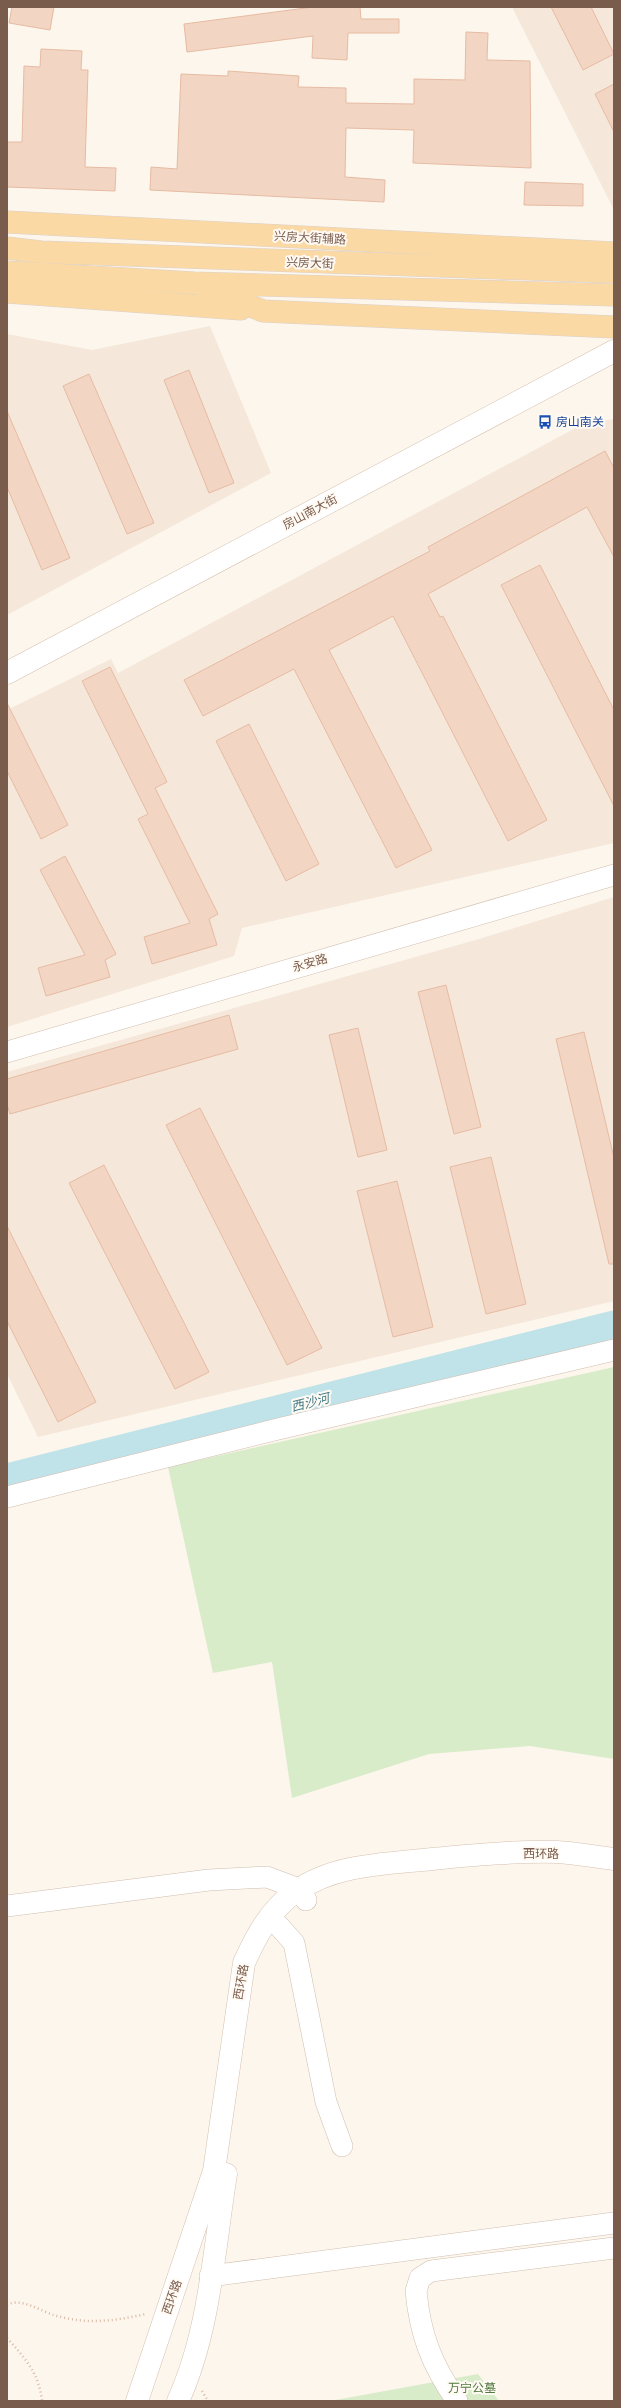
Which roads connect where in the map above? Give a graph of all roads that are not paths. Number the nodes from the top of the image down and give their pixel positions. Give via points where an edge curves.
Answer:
1 (7, 222) edge
2 (7, 248) edge
3 (614, 253) edge
4 (7, 272) edge
5 (614, 272) edge
6 (194, 283) junction
7 (7, 292) edge
8 (614, 295) edge
9 (263, 311) junction
10 (614, 327) edge
11 (614, 351) edge
12 (7, 673) edge
13 (614, 875) edge
14 (7, 1052) edge
15 (614, 1350) edge
16 (7, 1497) edge
17 (614, 1859) edge
18 (614, 1870) edge
19 (303, 1895) junction
20 (7, 1906) edge
21 (278, 1925) junction
22 (342, 2146) dead end
23 (614, 2223) edge
24 (614, 2248) edge
25 (210, 2276) junction
26 (137, 2401) edge
27 (178, 2401) edge
28 (457, 2401) edge

1 - 3 main road, 兴房大街辅路
2 - 5 main road, 兴房大街 via 41,252 386,266
4 - 6 main road, 兴房大街
6 - 8 main road, 兴房大街
6 - 9 main road, 兴房大街
7 - 9 main road, 兴房大街
9 - 10 main road, 兴房大街
11 - 12 main road, 房山南大街
13 - 14 street, 永安路
15 - 16 street via 278,1429
17 - 19 main road, 西环路 via 556,1852 469,1855 366,1866 329,1875
18 - 19 main road, 西环路 via 532,1864 480,1866 355,1880
19 - 20 street via 267,1877 260,1877 209,1880
19 - 21 main road, 西环路
19 - 26 main road, 西环路 via 282,1902 258,1933 244,1962 214,2171
21 - 22 street via 294,1943 326,2102
21 - 25 main road, 西环路 via 261,1952 251,1984 238,2096
23 - 25 street
24 - 28 street via 474,2264 424,2274 417,2284 416,2291 423,2334 437,2371
25 - 27 main road, 西环路 via 190,2371

